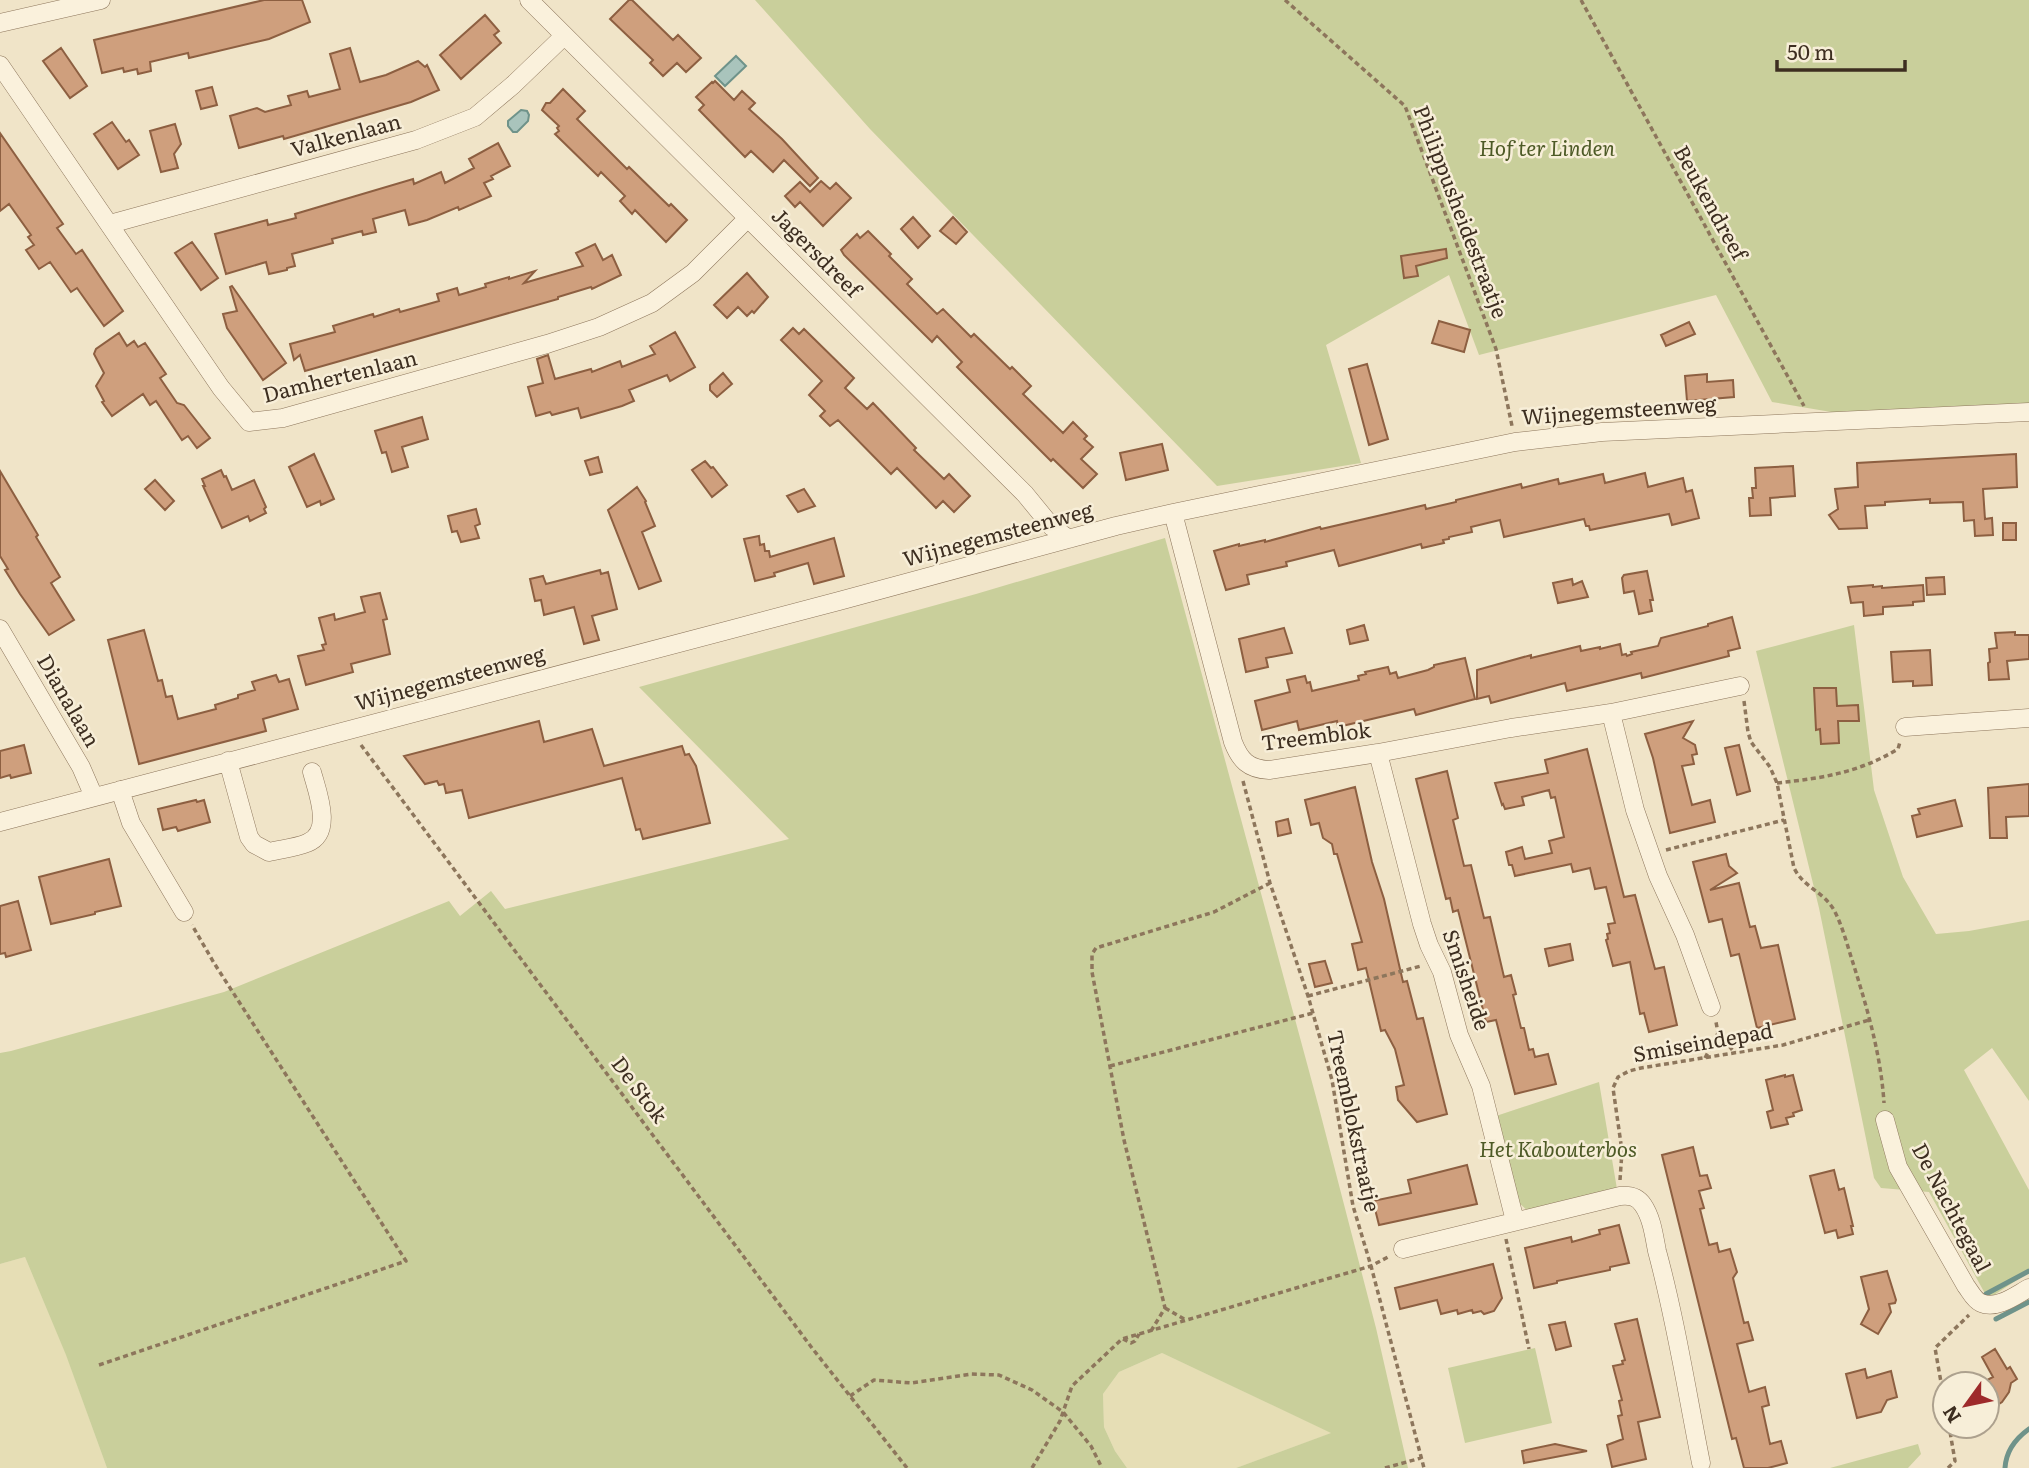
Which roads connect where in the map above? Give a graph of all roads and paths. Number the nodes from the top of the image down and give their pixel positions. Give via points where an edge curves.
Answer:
1 (101, 0) edge
2 (529, 0) edge
3 (1285, 0) edge
4 (1581, 0) edge
5 (0, 23) edge
6 (564, 36) junction
7 (0, 65) edge
8 (748, 218) junction
9 (110, 224) junction
10 (2029, 412) edge
11 (1813, 422) junction
12 (1515, 442) junction
13 (1173, 513) junction
14 (1069, 539) junction
15 (0, 629) edge
16 (1740, 685) joint
17 (1611, 713) junction
18 (2029, 718) edge
19 (1905, 727) joint
20 (349, 729) junction
21 (1378, 753) junction
22 (228, 761) junction
23 (312, 772) dead end
24 (1243, 780) dead end
25 (1777, 783) junction
26 (120, 790) junction
27 (94, 796) junction
28 (1784, 820) junction
29 (0, 822) edge
30 (1650, 851) junction
31 (1270, 883) junction
32 (184, 912) joint
33 (1436, 958) junction
34 (1308, 996) junction
35 (1711, 1007) joint
36 (1313, 1013) junction
37 (1870, 1020) junction
38 (1718, 1033) junction
39 (1735, 1053) junction
40 (1705, 1058) junction
41 (1110, 1066) junction
42 (1885, 1120) joint
43 (1620, 1196) junction
44 (1509, 1222) junction
45 (1403, 1249) dead end
46 (1371, 1266) junction
47 (2029, 1287) edge
48 (1981, 1303) junction
49 (1165, 1308) junction
50 (1186, 1320) junction
51 (1151, 1331) junction
52 (1529, 1349) dead end
53 (99, 1365) dead end
54 (1939, 1370) edge
55 (849, 1395) junction
56 (1063, 1412) junction
57 (1951, 1440) edge
58 (1421, 1458) junction
59 (1701, 1463) dead end
60 (907, 1468) edge
61 (1032, 1468) edge
62 (1102, 1468) edge
63 (1385, 1468) edge
64 (1424, 1468) edge
65 (1948, 1468) edge

1 - 5 street
2 - 6 street, Jagersdreef
3 - 12 path, Philippusheidestraatje via 1405,106 1496,349
4 - 11 path, Beukendreef
6 - 8 street, Jagersdreef
6 - 9 street, Valkenlaan via 475,117 416,140
7 - 9 street, Damhertenlaan
8 - 9 street, Damhertenlaan via 693,273 652,303 599,327 283,418 249,422
8 - 14 street, Jagersdreef via 1025,494 1052,527
10 - 11 street, Wijnegemsteenweg
11 - 12 street, Wijnegemsteenweg via 1602,432
12 - 13 street, Wijnegemsteenweg
13 - 14 street, Wijnegemsteenweg
13 - 21 street, Treemblok via 1233,742 1242,761 1269,770
14 - 20 street, Wijnegemsteenweg
15 - 27 street, Dianalaan
16 - 17 street, Treemblok
16 - 25 path via 1751,742
17 - 21 street, Treemblok
17 - 30 street
18 - 19 street
19 - 25 path via 1898,749 1874,763 1838,775
20 - 22 street, Wijnegemsteenweg
20 - 55 path, De Stok
21 - 33 street, Smisheide via 1422,924
22 - 23 street via 249,838 269,852 310,842 320,830 323,811
22 - 26 street, Wijnegemsteenweg
24 - 31 path, Treemblokstraatje
25 - 28 path
26 - 27 street, Wijnegemsteenweg
26 - 32 street via 131,823
27 - 29 street, Wijnegemsteenweg
28 - 30 path
28 - 37 path via 1800,878 1820,892 1835,912
30 - 35 street
31 - 34 path, Treemblokstraatje
31 - 41 path via 1214,912 1096,948 1092,972
32 - 53 path via 406,1261
33 - 34 path
33 - 44 street, Smisheide via 1459,1035 1481,1086
34 - 36 path, Treemblokstraatje
35 - 38 path
36 - 41 path
36 - 46 path, Treemblokstraatje via 1332,1080 1353,1206
37 - 39 path, Smiseindepad via 1783,1045
37 - 42 path via 1882,1074
38 - 39 path
38 - 40 path
39 - 40 path, Smiseindepad
40 - 43 path, Smiseindepad via 1641,1068 1618,1077 1613,1088 1622,1151
41 - 49 path
42 - 48 street, De Nachtegaal via 1898,1167 1966,1286
43 - 44 street
43 - 59 street via 1636,1198 1649,1217 1669,1294
44 - 45 street
44 - 52 path
46 - 50 path
46 - 58 path, Treemblokstraatje
47 - 48 street, De Nachtegaal via 2006,1301
48 - 54 path via 1935,1348
49 - 50 path
49 - 51 path
50 - 51 path
51 - 56 path via 1125,1338 1072,1387
55 - 56 path via 874,1380 912,1383 971,1374 999,1375 1032,1390
55 - 60 path, De Stok
56 - 61 path
56 - 62 path via 1091,1446
57 - 65 path via 1955,1461
58 - 63 path
58 - 64 path, Treemblokstraatje

